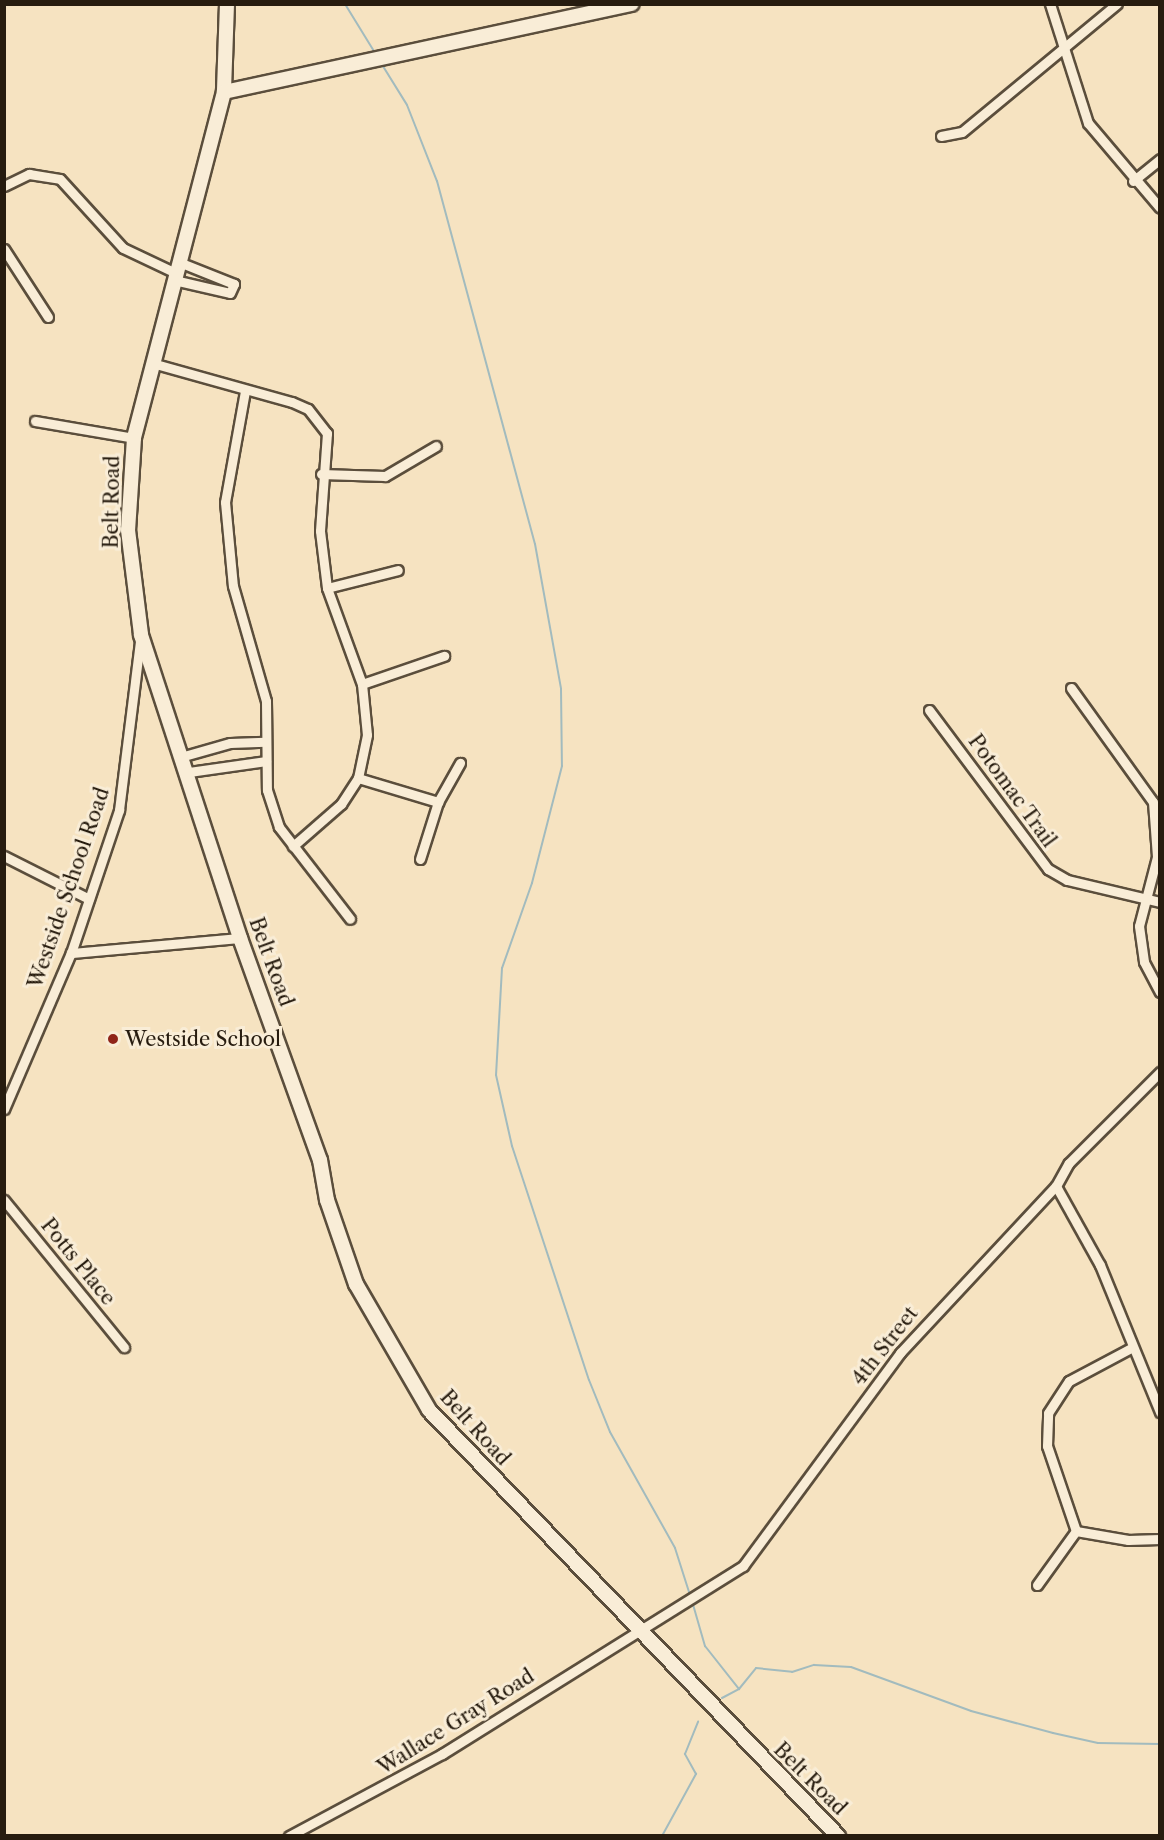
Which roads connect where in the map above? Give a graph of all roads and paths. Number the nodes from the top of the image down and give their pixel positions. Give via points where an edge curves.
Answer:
1 (227, 4) edge
2 (632, 4) edge
3 (1050, 4) edge
4 (1117, 4) edge
5 (1064, 45) junction
6 (224, 92) junction
7 (941, 136) dead end
8 (1160, 159) edge
9 (1133, 181) junction
10 (4, 186) edge
11 (1160, 208) edge
12 (4, 249) edge
13 (176, 272) junction
14 (48, 317) dead end
15 (153, 363) junction
16 (245, 391) junction
17 (35, 421) dead end
18 (134, 438) junction
19 (436, 446) dead end
20 (321, 474) junction
21 (398, 570) dead end
22 (327, 588) junction
23 (141, 635) junction
24 (444, 656) dead end
25 (362, 684) junction
26 (1071, 688) dead end
27 (929, 710) dead end
28 (265, 742) junction
29 (184, 756) junction
30 (266, 761) junction
31 (460, 763) dead end
32 (189, 772) junction
33 (358, 778) junction
34 (1156, 801) edge
35 (438, 802) junction
36 (293, 846) junction
37 (4, 856) edge
38 (420, 859) dead end
39 (1146, 898) junction
40 (89, 899) junction
41 (1160, 902) edge
42 (350, 920) dead end
43 (240, 938) junction
44 (71, 953) junction
45 (1160, 992) edge
46 (1160, 1072) edge
47 (4, 1108) edge
48 (1056, 1185) junction
49 (4, 1200) edge
50 (124, 1347) dead end
51 (1131, 1348) junction
52 (1160, 1412) edge
53 (1076, 1531) junction
54 (1160, 1539) edge
55 (1037, 1585) dead end
56 (636, 1628) junction
57 (290, 1836) edge
58 (838, 1836) edge

1 - 6 street, Belt Road
2 - 6 street
3 - 5 street
4 - 5 street
5 - 7 street via 962,132
5 - 9 street via 1072,86 1088,123
6 - 13 street, Belt Road
8 - 9 street
9 - 11 street
10 - 13 street via 29,174 60,179 123,248
12 - 14 street
13 - 13 street via 234,284 230,293
13 - 15 street, Belt Road
15 - 16 street
15 - 18 street, Belt Road
16 - 20 street via 292,402 321,421 329,443
16 - 28 street via 225,502 233,586 266,701
17 - 18 street
18 - 23 street, Belt Road via 128,530
19 - 20 street via 385,476
20 - 22 street
21 - 22 street
22 - 25 street
23 - 29 street, Belt Road
23 - 40 street, Westside School Road via 137,701 119,810
24 - 25 street
25 - 33 street via 367,735
26 - 34 street
27 - 39 street, Potomac Trail via 1048,869 1067,880
28 - 29 street via 230,743
28 - 30 street
29 - 32 street, Belt Road
30 - 32 street
30 - 36 street via 271,811
31 - 35 street
32 - 43 street, Belt Road
33 - 35 street
33 - 36 street via 341,804
34 - 39 street via 1157,857
35 - 38 street
36 - 42 street
37 - 40 street
39 - 41 street, Potomac Trail
39 - 45 street via 1139,926 1144,962
40 - 44 street, Westside School Road
43 - 44 street
43 - 56 street, Belt Road via 320,1160 327,1200 356,1284 406,1373 429,1410
44 - 47 street, Westside School Road
46 - 48 street, 4th Street via 1069,1163
48 - 51 street via 1100,1265
48 - 56 street, 4th Street via 900,1353 743,1566 673,1613
49 - 50 street, Potts Place
51 - 52 street
51 - 53 street via 1069,1381 1048,1413 1047,1446
53 - 54 street via 1128,1540
53 - 55 street
56 - 57 street, Wallace Gray Road via 442,1754
56 - 58 street, Belt Road

